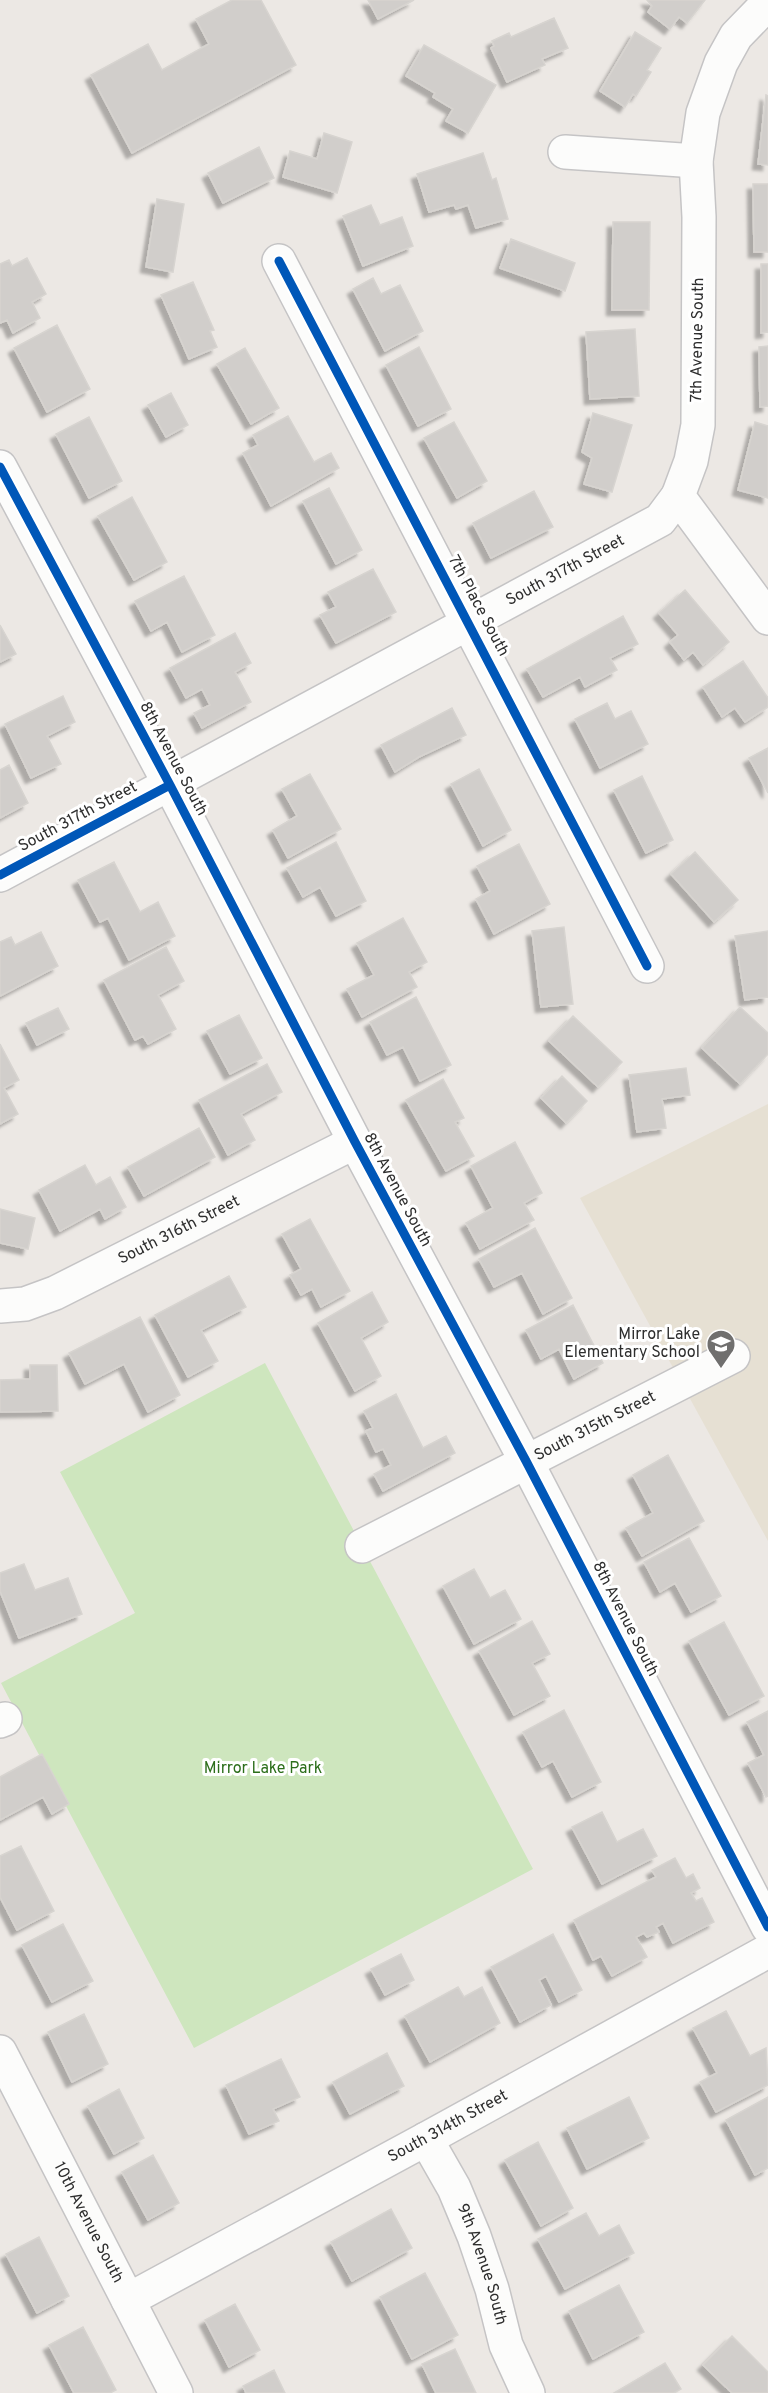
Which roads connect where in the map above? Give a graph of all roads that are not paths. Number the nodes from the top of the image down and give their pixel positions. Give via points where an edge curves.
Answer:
1 (768, 3) edge
2 (565, 152) dead end
3 (696, 161) junction
4 (279, 261) dead end
5 (0, 466) edge
6 (678, 496) junction
7 (768, 618) edge
8 (470, 624) junction
9 (170, 785) junction
10 (0, 875) edge
11 (647, 966) dead end
12 (355, 1142) junction
13 (0, 1306) edge
14 (733, 1356) dead end
15 (526, 1461) junction
16 (362, 1546) dead end
17 (768, 1927) edge
18 (768, 1951) edge
19 (2, 2063) edge
20 (426, 2139) junction
21 (128, 2300) junction
22 (176, 2393) edge
23 (528, 2393) edge

1 - 3 street, 7th Avenue South via 736,36 721,63 703,113
2 - 3 street
3 - 6 street, 7th Avenue South via 698,425 691,461
4 - 8 street, 7th Place South
5 - 9 street, 8th Avenue South
6 - 7 street
6 - 8 street, South 317th Street via 660,520
8 - 9 street, South 317th Street
8 - 11 street, 7th Place South
9 - 10 street, South 317th Street
9 - 12 street, 8th Avenue South
12 - 13 street, South 316th Street via 55,1293 25,1304
12 - 15 street, 8th Avenue South
14 - 15 street, South 315th Street
15 - 16 street, South 315th Street
15 - 17 street, 8th Avenue South
18 - 20 street, South 314th Street
19 - 21 street, 10th Avenue South
20 - 21 street, South 314th Street
20 - 23 street, 9th Avenue South via 454,2188 474,2236 507,2345
21 - 22 street, 10th Avenue South

